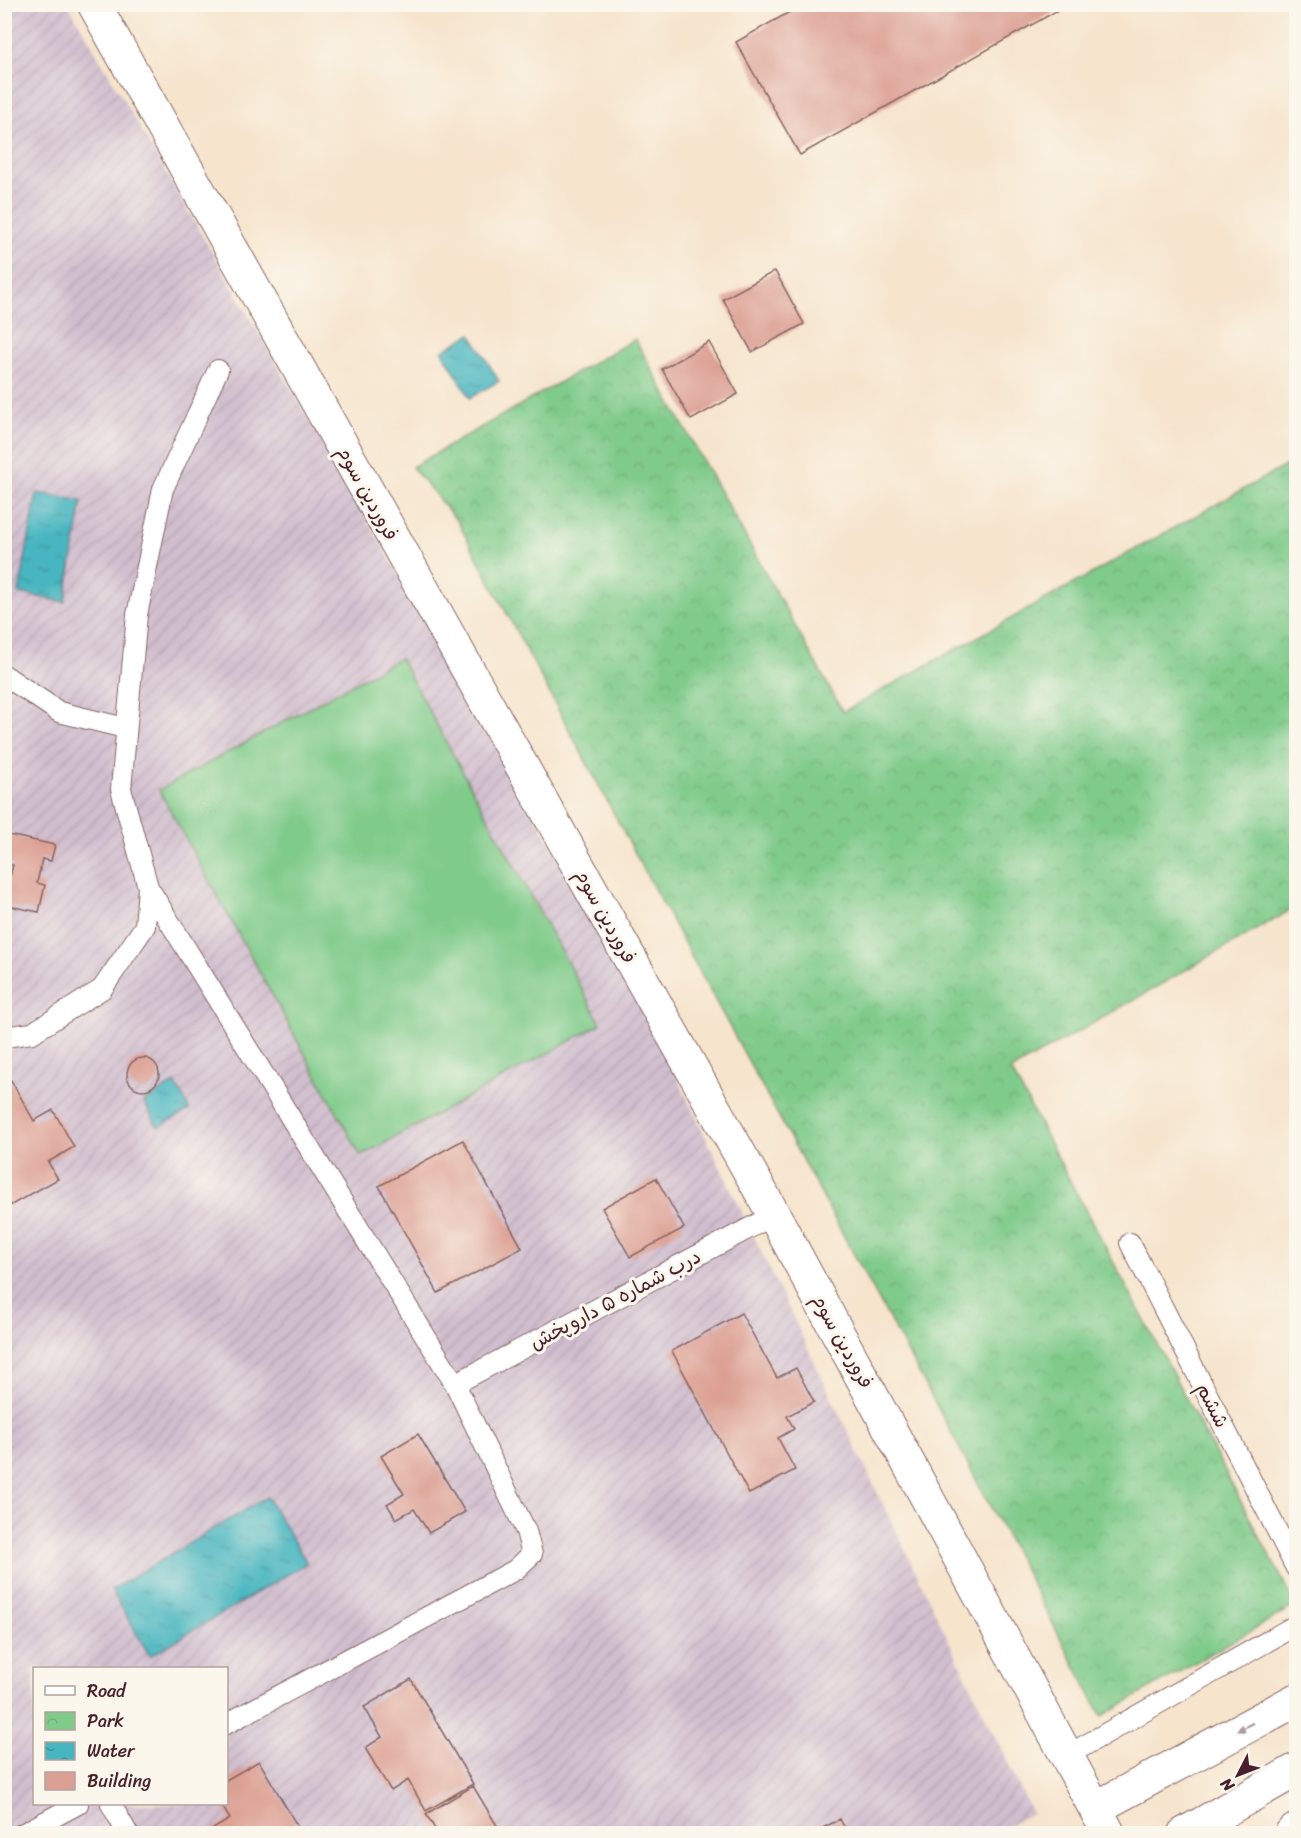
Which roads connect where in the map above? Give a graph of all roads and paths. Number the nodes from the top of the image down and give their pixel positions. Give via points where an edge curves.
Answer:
1 (94, 4) edge
2 (218, 370) dead end
3 (4, 675) edge
4 (125, 728) junction
5 (148, 887) junction
6 (4, 1037) edge
7 (774, 1215) junction
8 (1130, 1243) dead end
9 (455, 1384) junction
10 (1296, 1568) edge
11 (1296, 1625) edge
12 (1296, 1700) edge
13 (228, 1723) edge
14 (1068, 1755) junction
15 (1296, 1770) edge
16 (74, 1805) edge
17 (112, 1805) edge
18 (1103, 1821) edge
19 (1296, 1830) edge
20 (22, 1833) edge
21 (128, 1833) edge
22 (1184, 1833) edge
23 (1291, 1833) edge

1 - 7 street, فروردین سوم
2 - 4 lane via 163,489 137,615
3 - 4 lane via 59,712
4 - 5 lane via 121,789
5 - 6 lane via 145,926 102,988 32,1033
5 - 9 lane
7 - 9 lane, درب شماره ۵ داروپخش
7 - 14 street, فروردین سوم
8 - 10 lane, ششم
9 - 13 lane via 526,1531 532,1554 515,1570
11 - 14 lane
12 -> 18 street
14 - 18 street, فروردین سوم
15 - 22 street
16 - 20 lane
17 - 21 lane
19 - 23 street

